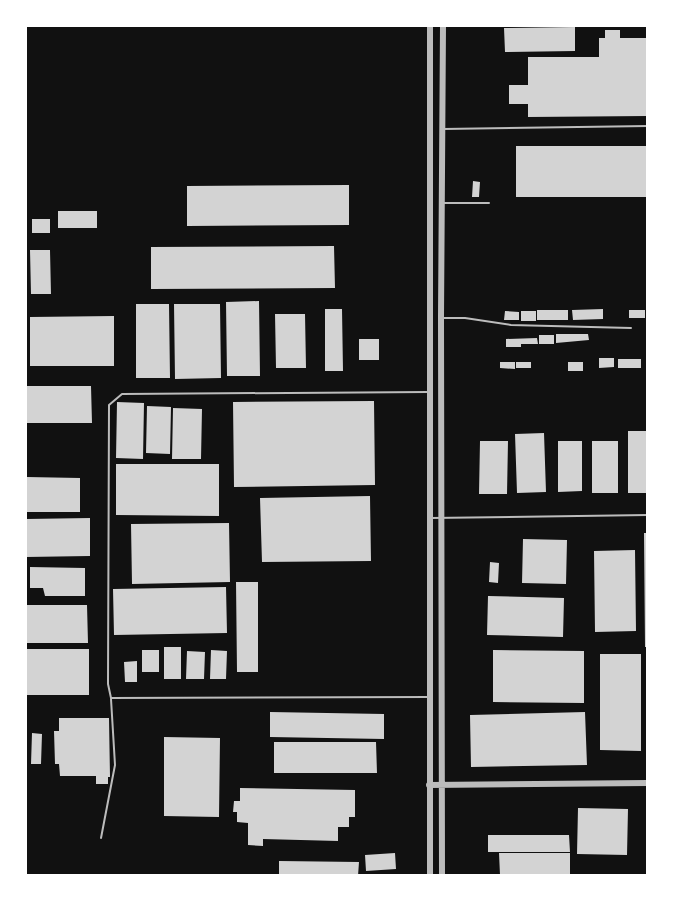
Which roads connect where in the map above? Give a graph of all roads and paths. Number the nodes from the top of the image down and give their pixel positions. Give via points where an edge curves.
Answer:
1 (430, 26) edge
2 (443, 26) edge
3 (648, 126) edge
4 (441, 129) junction
5 (442, 203) junction
6 (489, 203) dead end
7 (441, 318) junction
8 (631, 328) dead end
9 (430, 392) junction
10 (648, 516) edge
11 (431, 518) junction
12 (441, 518) junction
13 (430, 697) junction
14 (111, 698) junction
15 (647, 783) edge
16 (429, 785) junction
17 (441, 785) junction
18 (101, 838) dead end
19 (430, 876) edge
20 (442, 876) edge
21 (647, 876) edge

1 - 9 street
2 - 4 street
3 - 4 lane
4 - 5 street
5 - 6 lane
5 - 7 street
7 - 8 lane via 512,325
7 - 12 street
9 - 11 street
9 - 14 lane via 122,394 114,399 108,417
10 - 12 lane
11 - 12 lane
11 - 13 street
12 - 17 street
13 - 14 lane
13 - 16 street
14 - 18 lane via 115,765
15 - 17 street
15 - 21 lane
16 - 17 street
16 - 19 street
17 - 20 street

